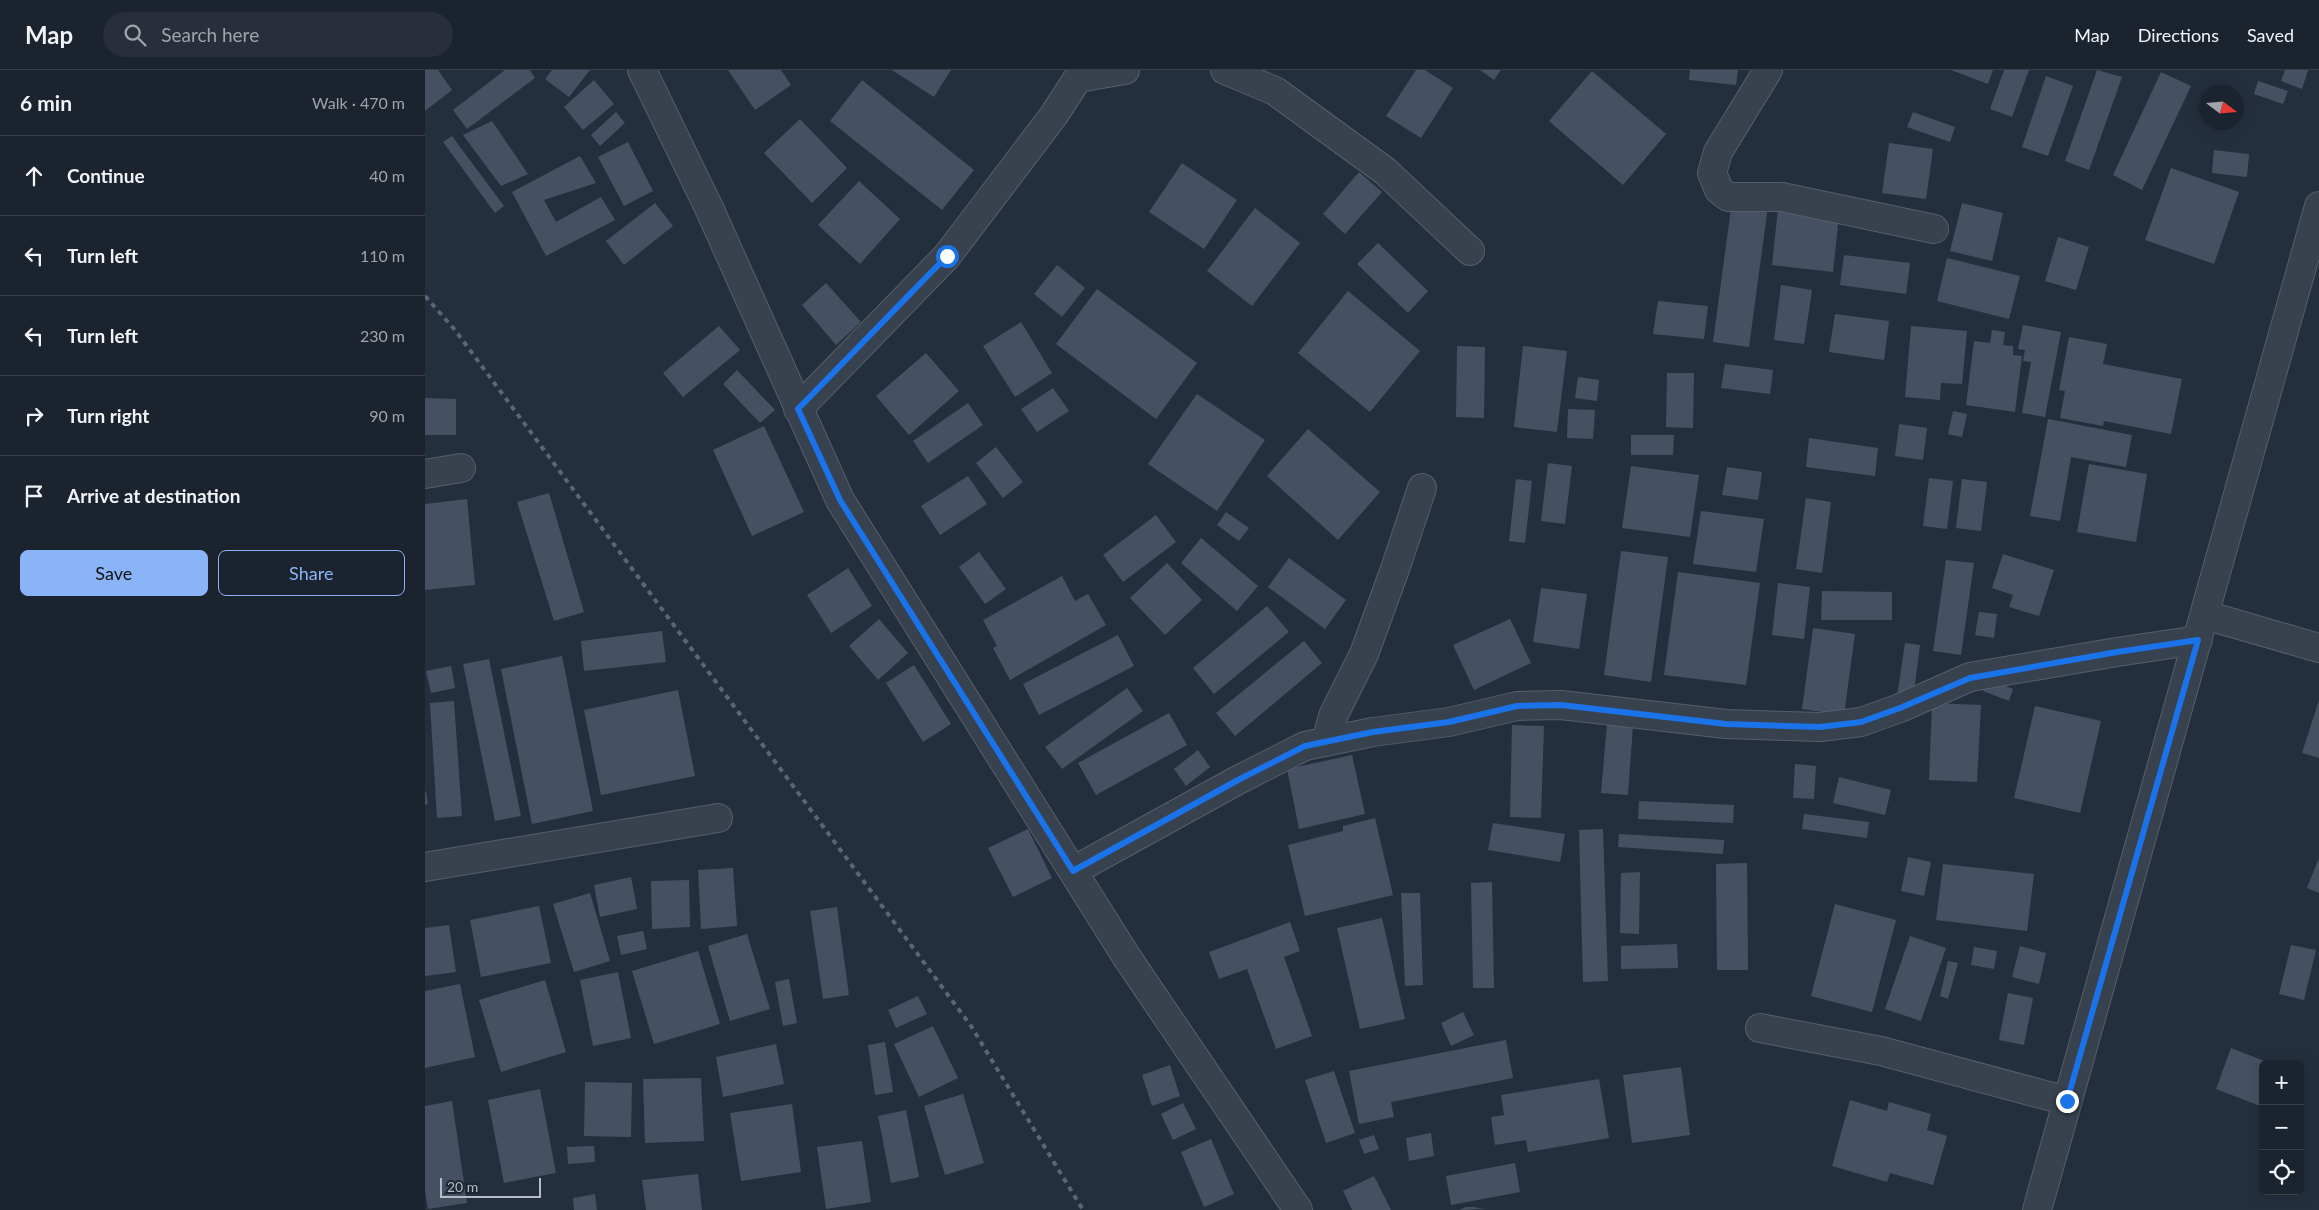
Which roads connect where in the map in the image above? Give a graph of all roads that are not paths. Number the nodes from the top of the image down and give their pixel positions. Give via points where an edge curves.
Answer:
1 (642, 70) edge
2 (1125, 70) edge
3 (1225, 70) edge
4 (1768, 70) edge
5 (1080, 74) edge
6 (2319, 206) edge
7 (1934, 228) dead end
8 (1470, 251) dead end
9 (798, 409) junction
10 (461, 468) dead end
11 (425, 474) edge
12 (1421, 488) dead end
13 (2201, 628) junction
14 (2319, 648) edge
15 (1326, 742) junction
16 (718, 818) dead end
17 (425, 867) edge
18 (1073, 871) junction
19 (1760, 1028) dead end
20 (2067, 1101) junction
21 (1298, 1210) edge
22 (2037, 1210) edge

1 - 9 street via 709,208
2 - 5 street
3 - 8 street via 1275,91 1371,160
4 - 7 street via 1718,152 1712,173 1719,190 1728,197 1782,197
5 - 9 street via 1055,115 947,256
6 - 13 street
9 - 18 street via 840,500
10 - 11 street
12 - 15 street via 1364,654 1333,716
13 - 14 street
13 - 15 street via 2117,652 1970,678 1861,722 1820,727 1726,724 1561,705 1517,706 1449,722
13 - 20 street
15 - 18 street via 1305,746 1238,780
16 - 17 street
18 - 21 street via 1126,956
19 - 20 street via 1881,1051
20 - 22 street

